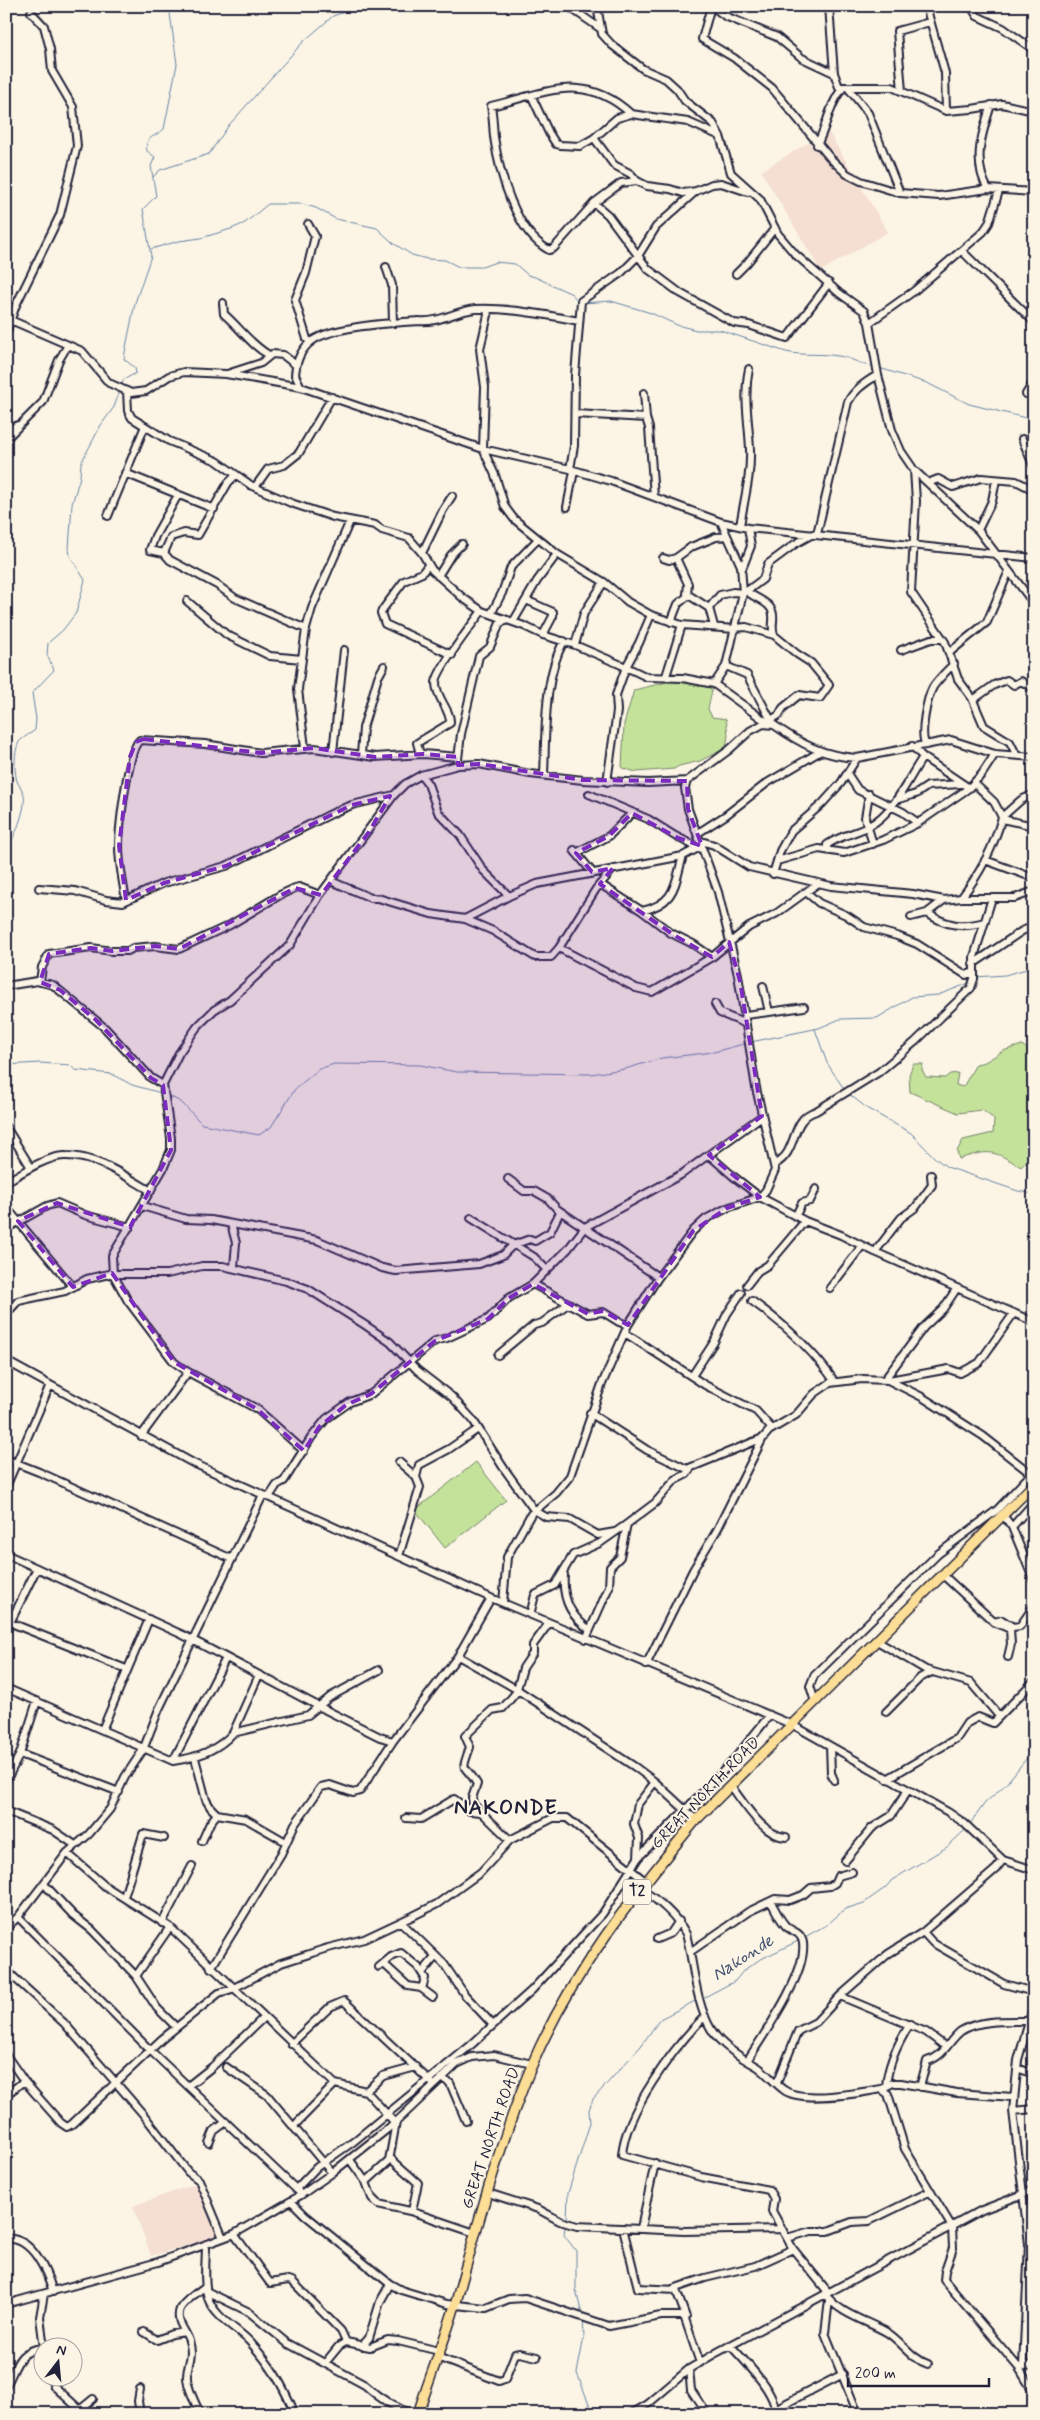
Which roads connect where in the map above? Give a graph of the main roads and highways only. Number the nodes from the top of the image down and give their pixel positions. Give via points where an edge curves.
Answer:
1 (1034, 1484) edge
2 (418, 2414) edge

1 - 2 highway, GREAT NORTH ROAD / T2 via 696,1820 612,1924 578,1977 532,2064

